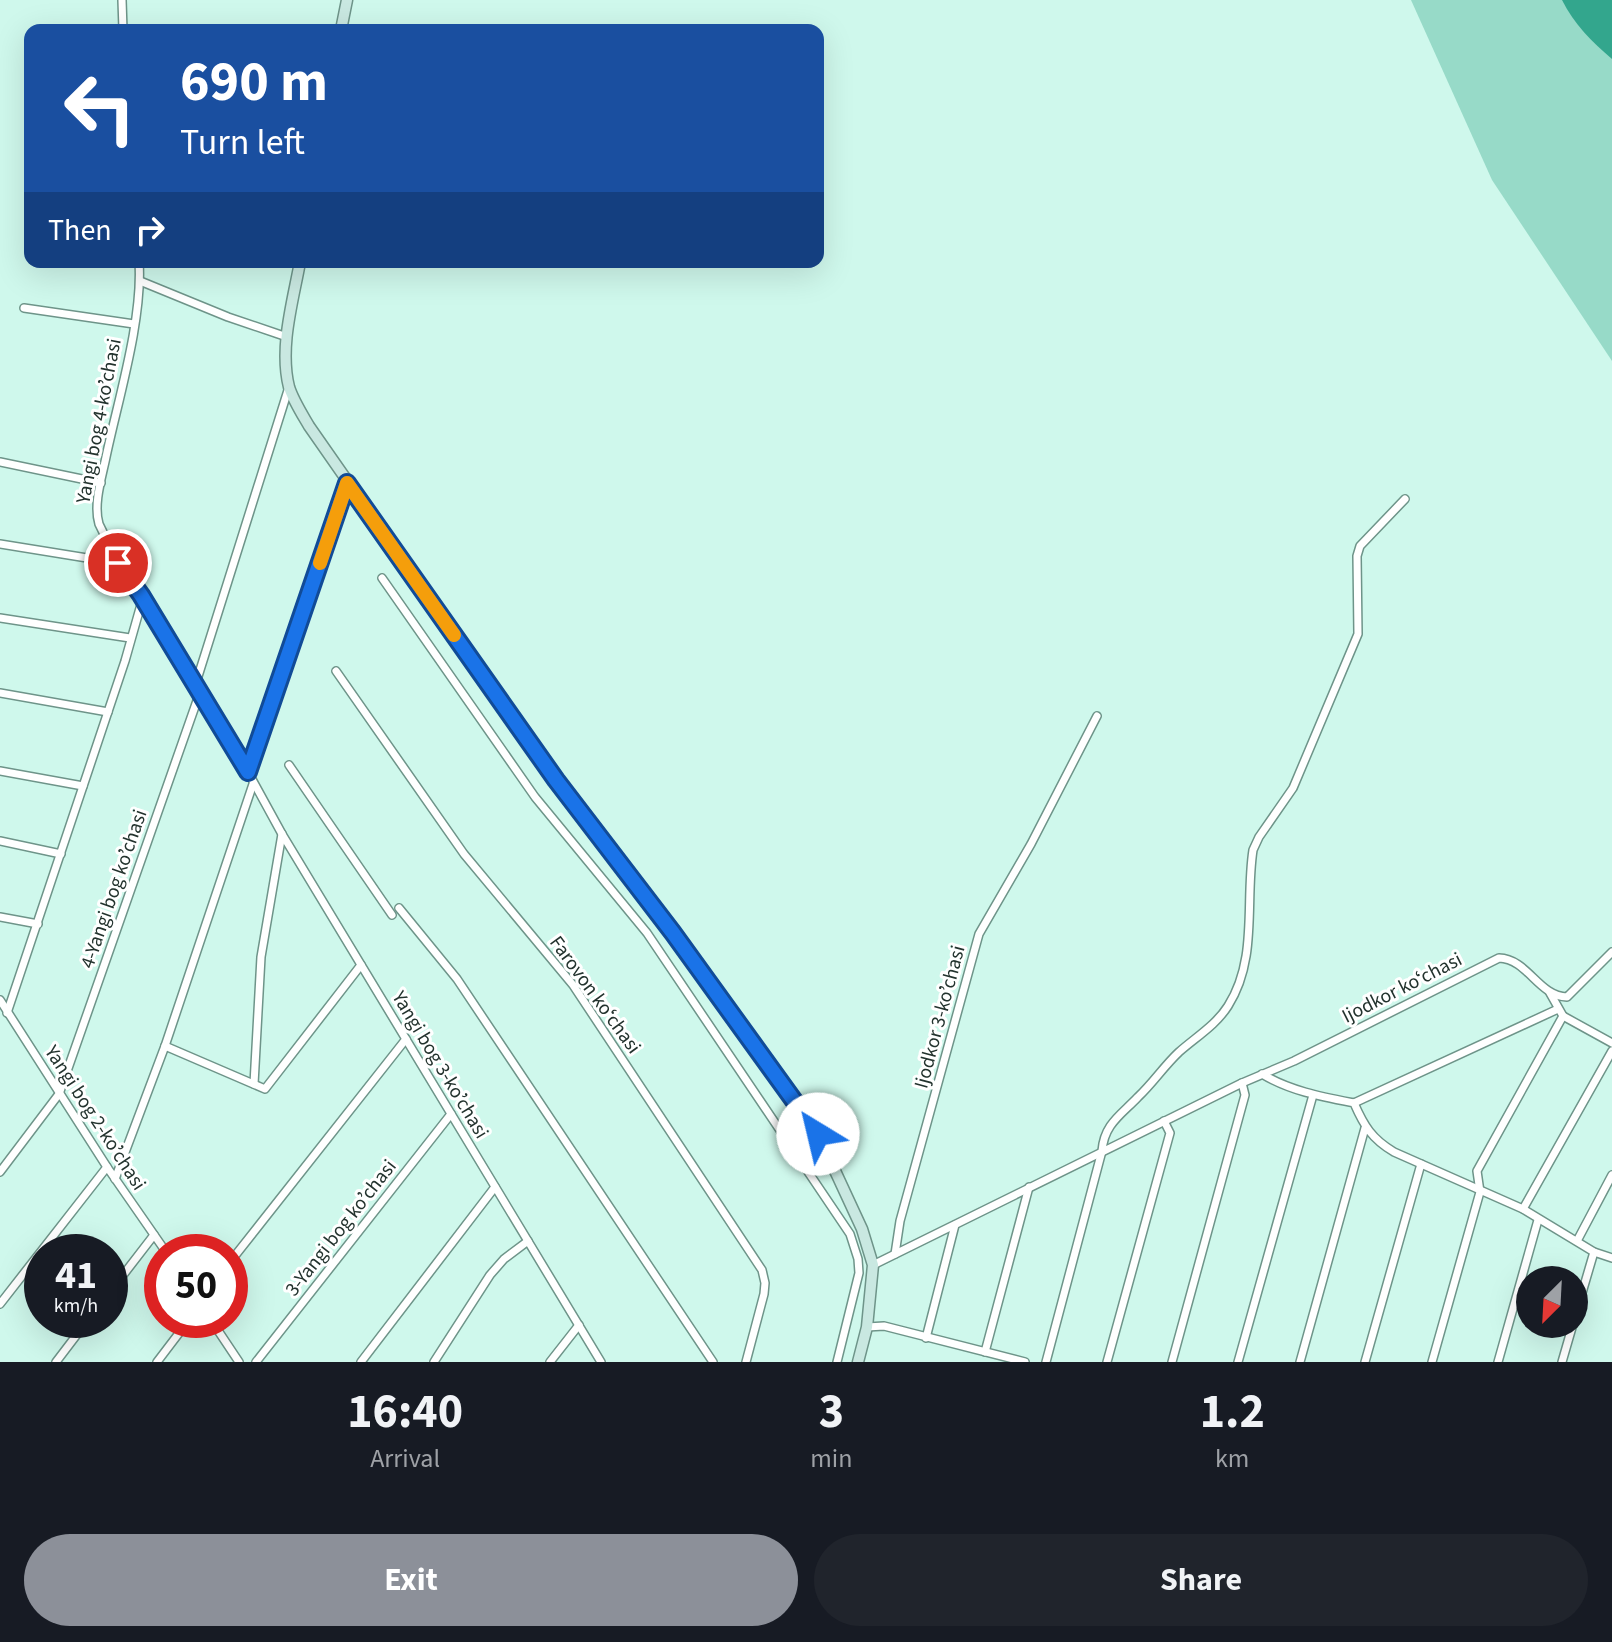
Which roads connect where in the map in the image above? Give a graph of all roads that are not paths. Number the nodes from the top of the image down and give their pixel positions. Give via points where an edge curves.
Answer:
1 (122, 0) edge
2 (347, 0) edge
3 (123, 24) edge
4 (342, 24) edge
5 (139, 268) edge
6 (299, 268) edge
7 (140, 281) junction
8 (24, 308) dead end
9 (134, 324) junction
10 (287, 337) junction
11 (289, 387) junction
12 (0, 462) edge
13 (101, 483) junction
14 (347, 483) junction
15 (1405, 499) dead end
16 (0, 544) edge
17 (118, 563) junction
18 (382, 578) dead end
19 (143, 600) junction
20 (0, 618) edge
21 (130, 638) junction
22 (336, 671) dead end
23 (195, 686) junction
24 (0, 693) edge
25 (199, 695) junction
26 (108, 712) junction
27 (1097, 716) dead end
28 (289, 765) dead end
29 (0, 771) edge
30 (248, 772) junction
31 (253, 784) junction
32 (83, 786) junction
33 (282, 834) junction
34 (0, 841) edge
35 (61, 854) junction
36 (399, 908) dead end
37 (392, 915) dead end
38 (0, 917) edge
39 (38, 924) junction
40 (1612, 952) edge
41 (361, 965) junction
42 (1549, 992) junction
43 (0, 1000) edge
44 (7, 1013) junction
45 (1560, 1013) junction
46 (406, 1039) junction
47 (1612, 1043) edge
48 (165, 1046) junction
49 (1612, 1051) edge
50 (1262, 1074) junction
51 (1242, 1083) junction
52 (254, 1084) junction
53 (59, 1094) junction
54 (1313, 1095) junction
55 (1354, 1103) junction
56 (451, 1114) junction
57 (1164, 1121) junction
58 (1365, 1128) junction
59 (1102, 1151) junction
60 (1421, 1164) junction
61 (107, 1167) junction
62 (0, 1172) edge
63 (1612, 1175) edge
64 (115, 1179) junction
65 (495, 1187) junction
66 (1029, 1187) junction
67 (1480, 1192) junction
68 (1523, 1209) junction
69 (1538, 1220) junction
70 (955, 1225) junction
71 (153, 1234) edge
72 (248, 1239) edge
73 (528, 1241) junction
74 (1577, 1241) junction
75 (144, 1248) edge
76 (1594, 1252) junction
77 (895, 1254) junction
78 (1612, 1258) edge
79 (873, 1265) junction
80 (128, 1269) edge
81 (1588, 1272) edge
82 (0, 1304) edge
83 (579, 1325) junction
84 (867, 1327) junction
85 (74, 1338) edge
86 (175, 1338) edge
87 (223, 1338) edge
88 (926, 1338) junction
89 (1569, 1338) edge
90 (985, 1352) junction
91 (56, 1362) edge
92 (157, 1362) edge
93 (239, 1362) edge
94 (256, 1362) edge
95 (361, 1362) edge
96 (434, 1362) edge
97 (550, 1362) edge
98 (601, 1362) edge
99 (713, 1362) edge
100 (746, 1362) edge
101 (837, 1362) edge
102 (858, 1362) edge
103 (1025, 1362) edge
104 (1046, 1362) edge
105 (1107, 1362) edge
106 (1172, 1362) edge
107 (1238, 1362) edge
108 (1300, 1362) edge
109 (1365, 1362) edge
110 (1432, 1362) edge
111 (1498, 1362) edge
112 (1562, 1362) edge

1 - 3 street
2 - 4 main road
5 - 7 street, Yangi bog 4-koʼchasi
6 - 10 main road
7 - 9 street, Yangi bog 4-koʼchasi
7 - 10 street
8 - 9 street
9 - 13 street, Yangi bog 4-koʼchasi
10 - 11 main road
11 - 14 main road
11 - 23 street
12 - 13 street
13 - 17 street, Yangi bog 4-koʼchasi via 97,518
14 - 30 street
14 - 79 main road via 556,780 818,1134
15 - 59 street via 1360,546 1358,634 1293,788 1253,850 1246,957 1238,985 1216,1022 1108,1125
16 - 17 street
17 - 19 street, Yangi bog 4-koʼchasi
18 - 101 street via 535,797 647,933 850,1234 859,1273
19 - 21 street
19 - 23 street, Yangi bog 4-koʼchasi
20 - 21 street
21 - 26 street
22 - 100 street, Farovon koʻchasi via 464,854 573,985 762,1270 764,1294
23 - 25 street, Yangi bog 4-koʼchasi
24 - 26 street
25 - 30 street, Yangi bog 4-koʼchasi
25 - 53 street, 4-Yangi bog koʼchasi
26 - 32 street
27 - 77 street, Ijodkor 3-koʼchasi via 979,934
28 - 37 street
29 - 32 street
30 - 31 street, Yangi bog 4-koʼchasi
31 - 33 street, Yangi bog 3-koʼchasi
31 - 48 street
32 - 35 street
33 - 41 street, Yangi bog 3-koʼchasi
33 - 52 street via 261,957
34 - 35 street
35 - 39 street
36 - 99 street via 457,979
38 - 39 street
39 - 44 street
40 - 42 street via 1567,997
41 - 46 street, Yangi bog 3-koʼchasi
41 - 52 street via 268,1088
42 - 45 street, Ijodkor koʻchasi
42 - 50 street, Ijodkor koʻchasi via 1517,963 1499,958
43 - 44 street, Yangi bog 2-koʼchasi
44 - 53 street, Yangi bog 2-koʼchasi
45 - 47 street
45 - 55 street
45 - 67 street via 1477,1171
46 - 56 street, Yangi bog 3-koʼchasi
46 - 72 street
48 - 52 street
48 - 64 street
49 - 68 street
50 - 51 street, Ijodkor koʻchasi
50 - 54 street
51 - 57 street, Ijodkor koʻchasi
51 - 106 street via 1245,1095
53 - 61 street, Yangi bog 2-koʼchasi
53 - 62 street, 4-Yangi bog koʼchasi
54 - 55 street
54 - 107 street
55 - 58 street
56 - 65 street, Yangi bog 3-koʼchasi
56 - 94 street, 3-Yangi bog koʼchasi
57 - 59 street, Ijodkor koʻchasi
57 - 105 street via 1170,1133
58 - 60 street via 1377,1141
58 - 108 street
59 - 66 street, Ijodkor koʻchasi
59 - 104 street
60 - 67 street
60 - 109 street
61 - 64 street, Yangi bog 2-koʼchasi
61 - 82 street
63 - 74 street
64 - 71 street, Yangi bog 2-koʼchasi
65 - 73 street, Yangi bog 3-koʼchasi
65 - 95 street
66 - 70 street, Ijodkor koʻchasi
66 - 90 street
67 - 68 street
67 - 110 street
68 - 69 street
69 - 74 street
69 - 111 street
70 - 77 street, Ijodkor koʻchasi
70 - 88 street
73 - 83 street, Yangi bog 3-koʼchasi
73 - 96 street via 490,1275
74 - 76 street
75 - 80 street
76 - 78 street
76 - 81 street
77 - 79 street, Ijodkor koʻchasi
79 - 84 main road
83 - 97 street
83 - 98 street, Yangi bog 3-koʼchasi
84 - 88 street via 884,1326
84 - 102 main road
85 - 91 street
86 - 92 street
87 - 93 street
88 - 90 street
89 - 112 street
90 - 103 street

